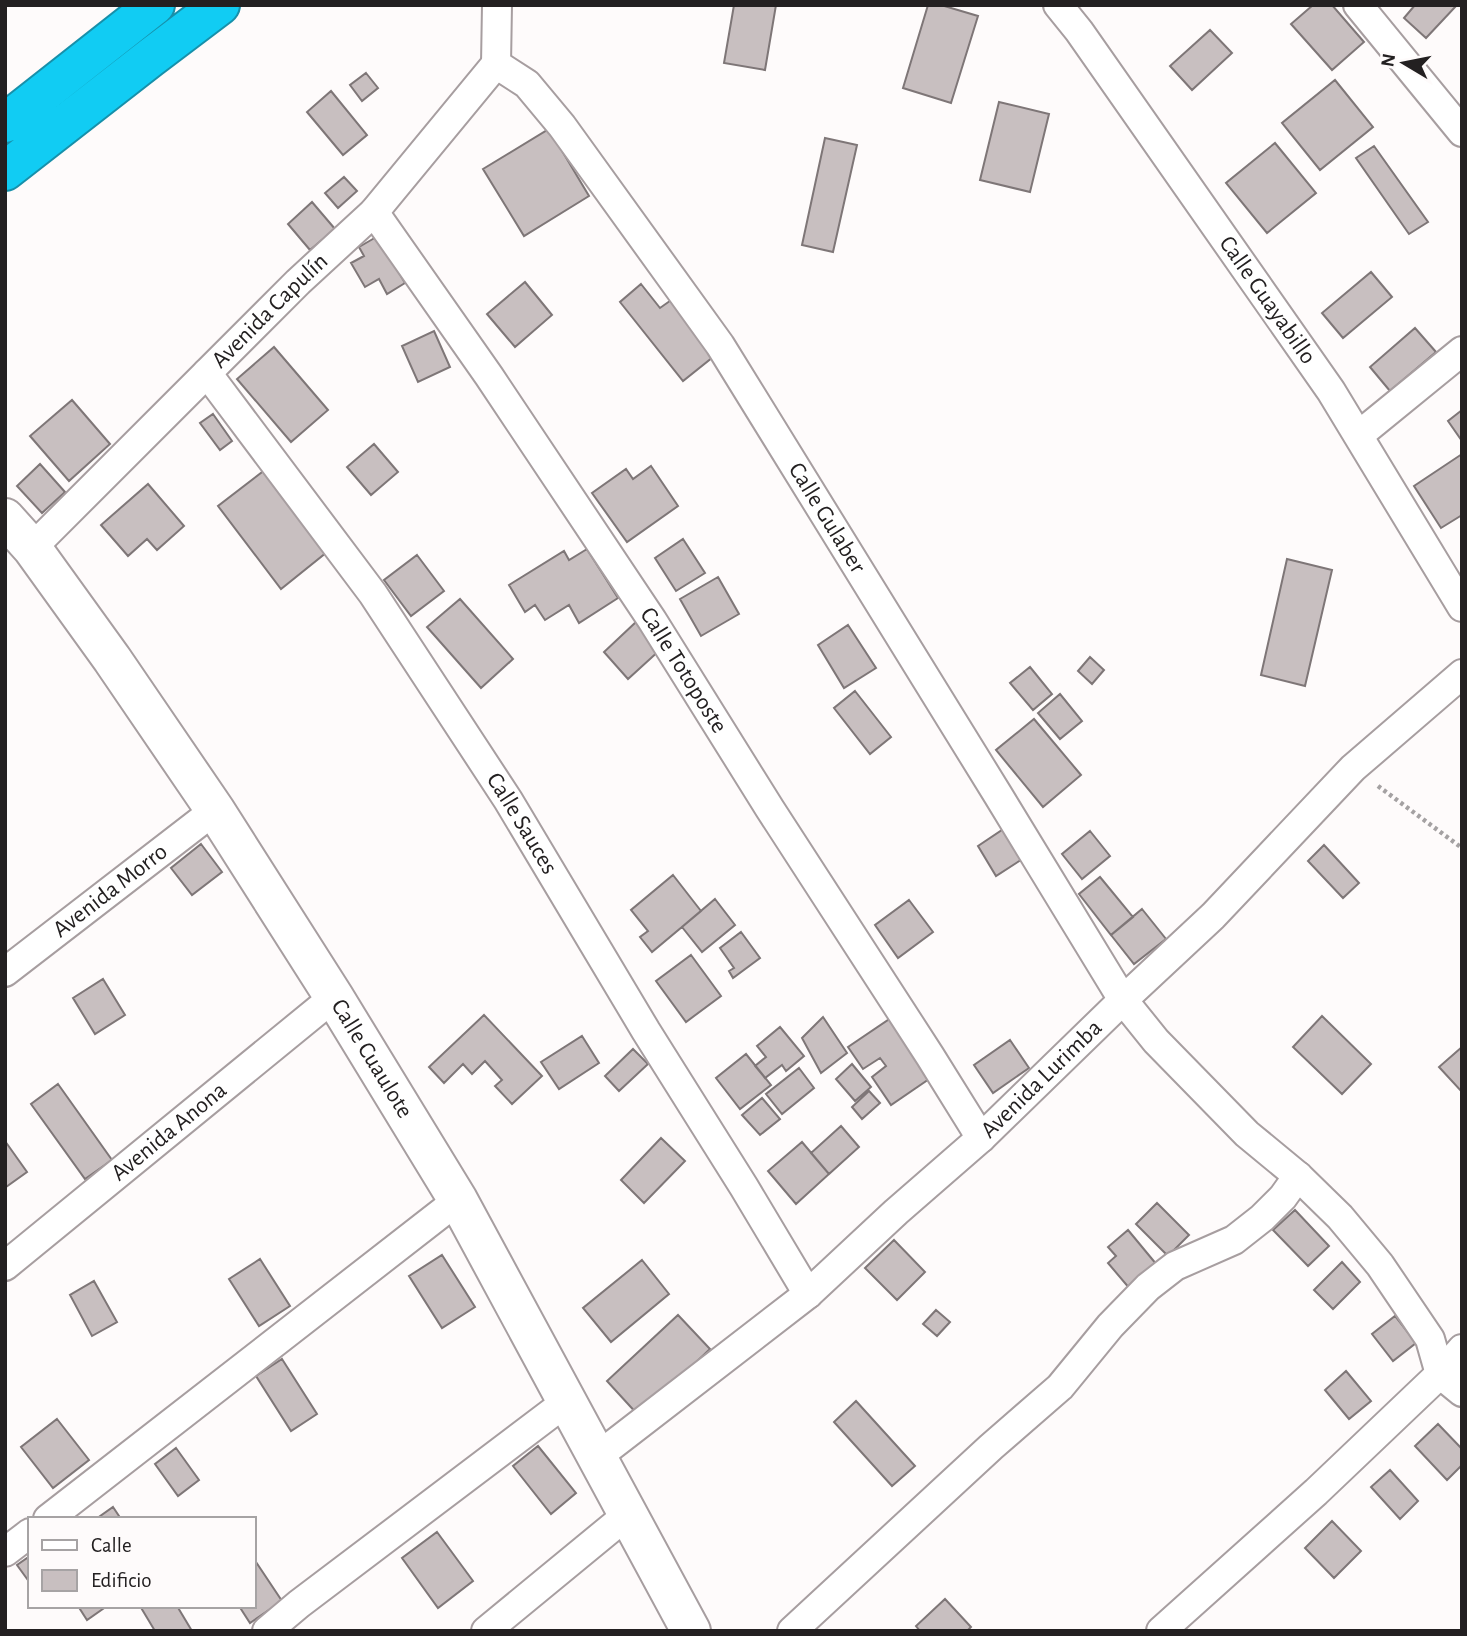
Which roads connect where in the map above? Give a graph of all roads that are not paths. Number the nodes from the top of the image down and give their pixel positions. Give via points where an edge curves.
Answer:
1 (155, 5) edge
2 (220, 5) edge
3 (497, 5) edge
4 (1058, 5) edge
5 (1358, 5) edge
6 (496, 64) junction
7 (5, 123) edge
8 (1462, 132) edge
9 (5, 171) edge
10 (374, 212) junction
11 (1462, 351) edge
12 (207, 373) junction
13 (1359, 435) junction
14 (5, 518) edge
15 (32, 548) junction
16 (1462, 607) edge
17 (1462, 674) edge
18 (215, 810) junction
19 (5, 972) edge
20 (334, 997) junction
21 (1123, 1000) junction
22 (981, 1138) junction
23 (1298, 1176) junction
24 (458, 1200) junction
25 (5, 1266) edge
26 (808, 1294) junction
27 (1462, 1349) edge
28 (1440, 1374) junction
29 (1462, 1392) edge
30 (566, 1402) junction
31 (597, 1457) junction
32 (627, 1514) junction
33 (51, 1517) edge
34 (28, 1535) edge
35 (5, 1552) edge
36 (267, 1631) edge
37 (486, 1631) edge
38 (691, 1631) edge
39 (792, 1631) edge
40 (1161, 1631) edge

1 - 7 highway
2 - 9 highway
3 - 6 street
4 - 13 street, Calle Guayabillo
5 - 8 street
6 - 10 street, Avenida Capulín
6 - 21 street, Calle Gulaber via 527,84 562,126 720,345
10 - 12 street, Avenida Capulín
10 - 22 street, Calle Totoposte via 652,620
11 - 13 street
12 - 15 street, Avenida Capulín
12 - 26 street, Calle Sauces via 373,594 508,800
13 - 16 street, Calle Guayabillo
14 - 15 street, Calle Cuaulote
15 - 18 street, Calle Cuaulote
17 - 21 street, Avenida Lurimba via 1353,768 1213,916
18 - 19 street, Avenida Morro
18 - 20 street, Calle Cuaulote
20 - 24 street, Calle Cuaulote
20 - 25 street, Avenida Anona
21 - 22 street, Avenida Lurimba
21 - 23 street, Calle Gulaber via 1156,1041 1238,1124
22 - 26 street, Avenida Lurimba
23 - 28 street, Calle Gulaber via 1380,1265 1430,1339
23 - 39 street via 1283,1197 1234,1240 1175,1266 1148,1287 1060,1387
24 - 30 street, Calle Cuaulote
24 - 33 street
26 - 31 street, Avenida Lurimba
27 - 28 street
28 - 29 street
28 - 40 street
30 - 31 street, Calle Cuaulote
30 - 36 street
31 - 32 street, Calle Cuaulote
32 - 37 street
32 - 38 street, Calle Cuaulote
34 - 35 street

